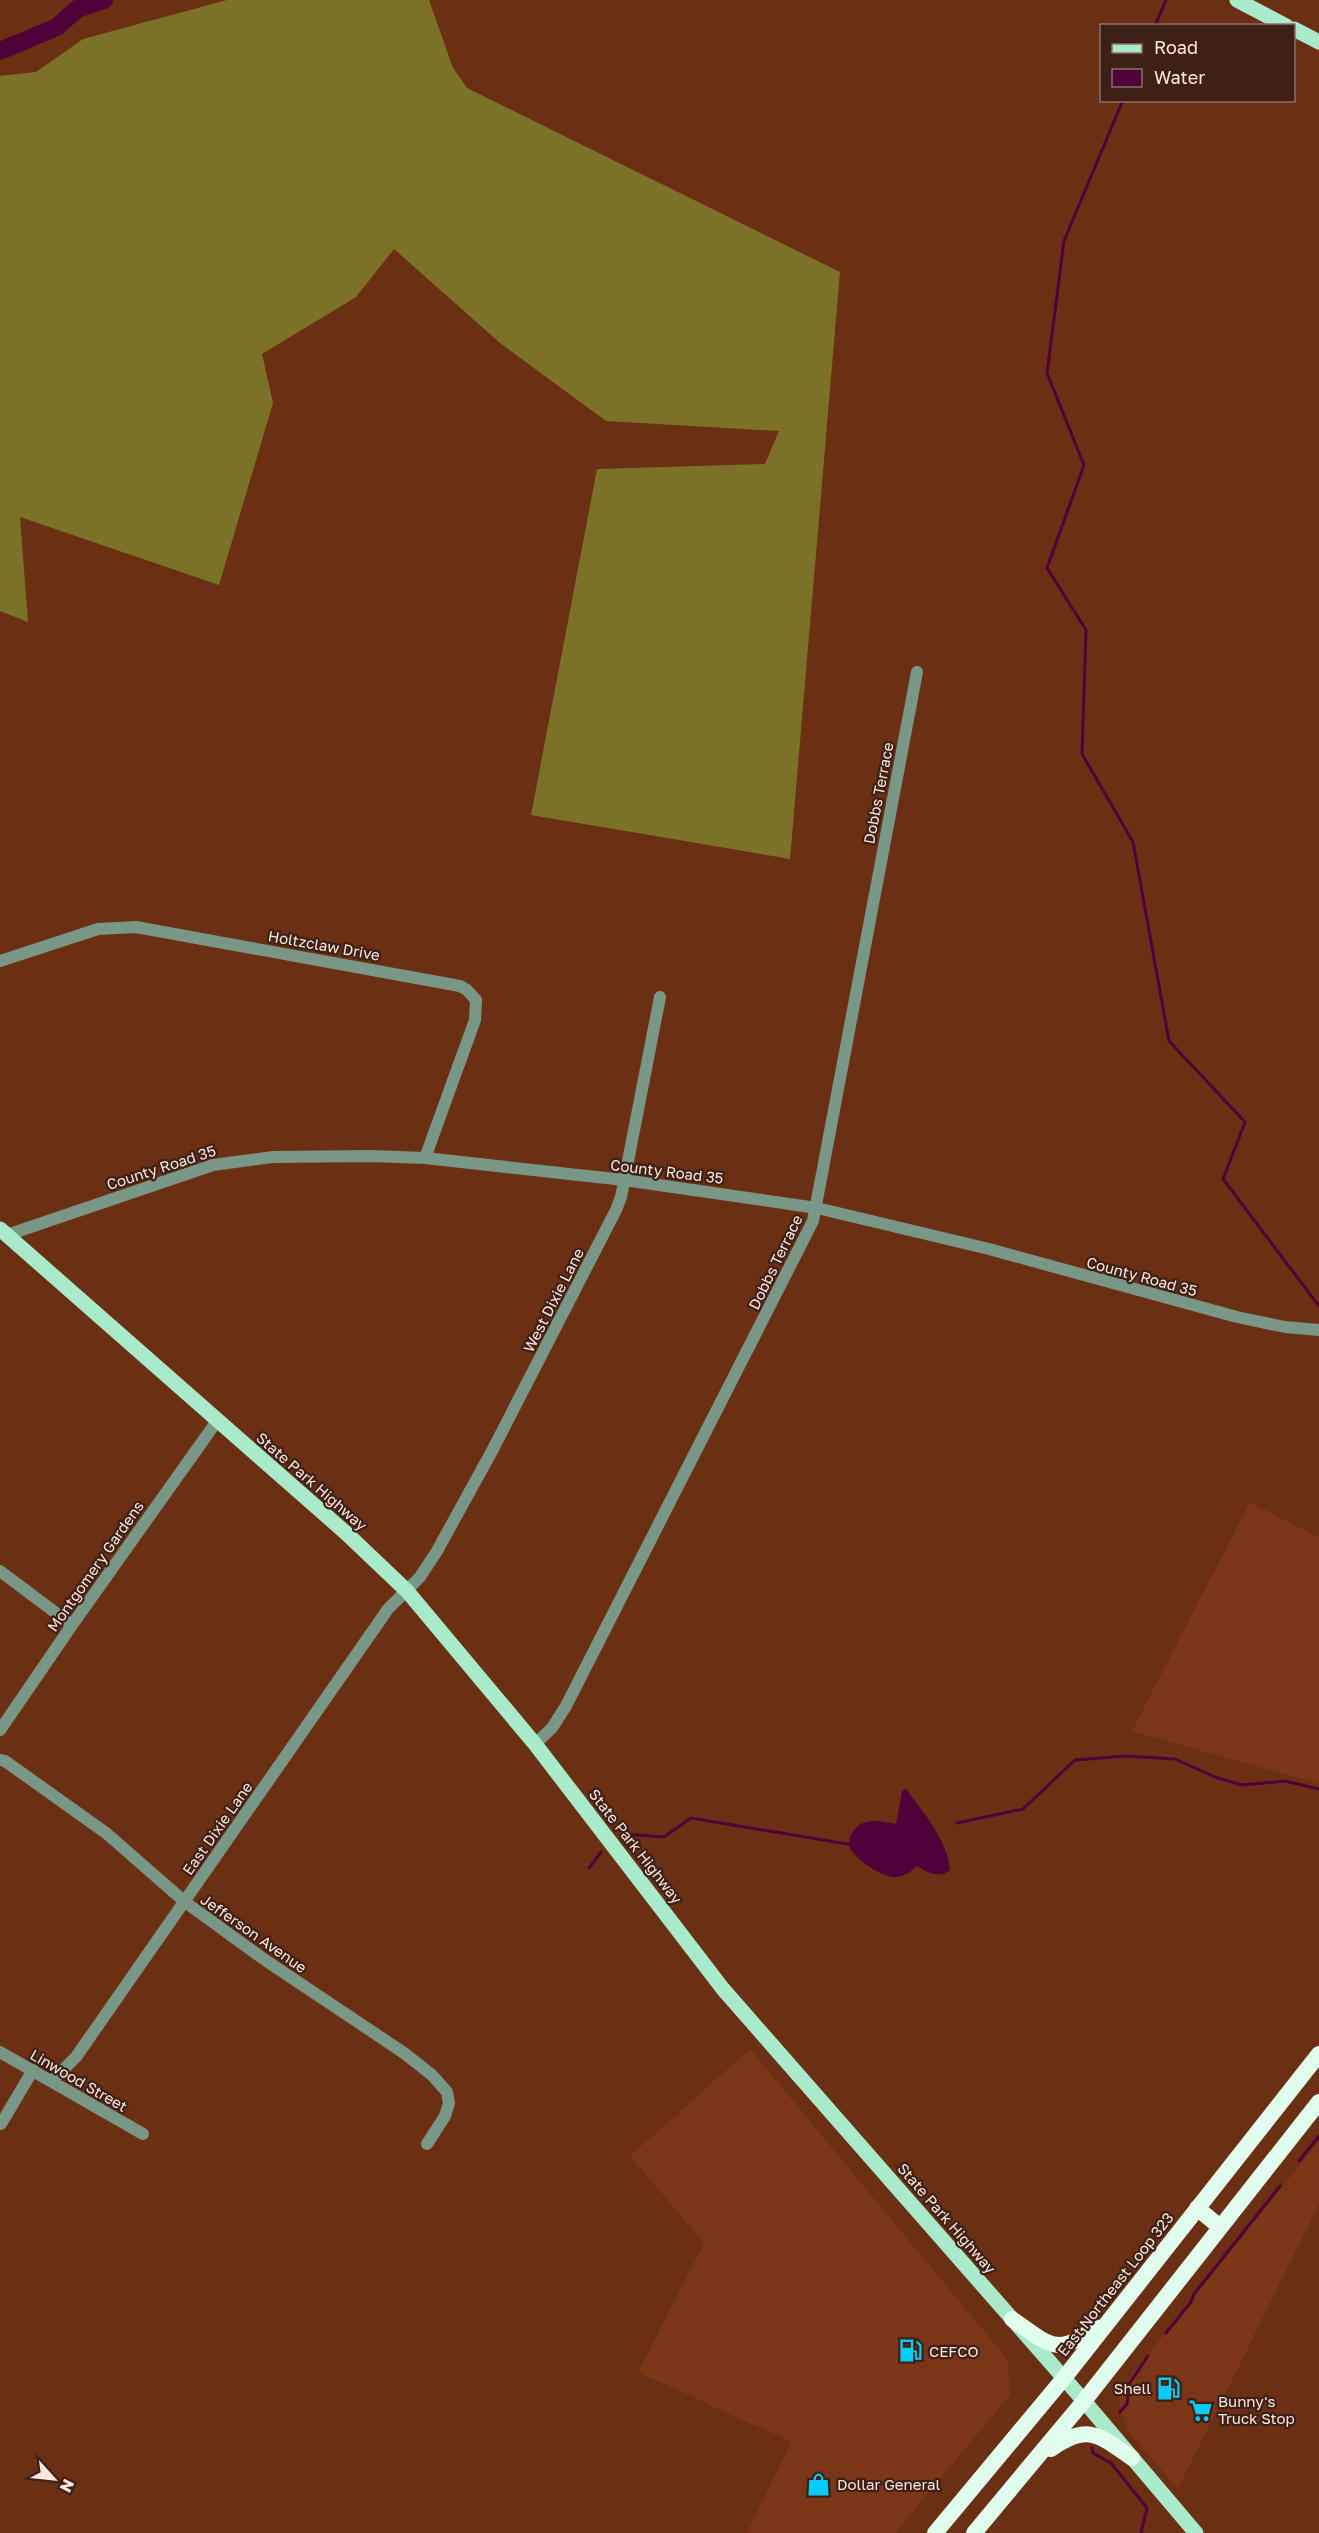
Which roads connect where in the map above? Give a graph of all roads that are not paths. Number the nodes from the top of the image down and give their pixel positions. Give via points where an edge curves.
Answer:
1 (1237, 0) edge
2 (1283, 24) edge
3 (1295, 30) edge
4 (1319, 42) edge
5 (916, 672) dead end
6 (0, 961) edge
7 (660, 997) dead end
8 (425, 1158) junction
9 (624, 1180) junction
10 (817, 1208) junction
11 (4, 1232) edge
12 (1319, 1330) edge
13 (217, 1421) junction
14 (0, 1571) edge
15 (407, 1591) junction
16 (72, 1625) junction
17 (0, 1730) edge
18 (535, 1744) junction
19 (0, 1760) edge
20 (185, 1902) junction
21 (0, 2052) edge
22 (1319, 2054) edge
23 (33, 2070) junction
24 (52, 2081) junction
25 (1319, 2102) edge
26 (1, 2124) edge
27 (143, 2134) dead end
28 (428, 2144) dead end
29 (1197, 2208) junction
30 (1220, 2227) junction
31 (1121, 2305) junction
32 (1012, 2319) junction
33 (1064, 2378) junction
34 (1084, 2401) junction
35 (1132, 2458) junction
36 (1036, 2460) junction
37 (935, 2533) edge
38 (974, 2533) edge
39 (1196, 2533) edge

1 - 2 main road
3 - 4 main road
5 - 10 street, Dobbs Terrace
6 - 8 street, Holtzclaw Drive via 98,928 136,927 460,986 476,1000 475,1020
7 - 9 street, West Dixie Lane
8 - 9 street, County Road 35
8 - 11 street, County Road 35 via 273,1157 223,1163
9 - 10 street, County Road 35
9 - 15 street, West Dixie Lane via 616,1210 492,1451 434,1557
10 - 12 street, County Road 35 via 989,1249 1237,1317
10 - 18 street, Dobbs Terrace via 566,1706 552,1728
11 - 13 main road, State Park Highway
13 - 15 main road, State Park Highway
13 - 16 street, Montgomery Gardens
14 - 16 street
15 - 18 main road, State Park Highway
15 - 20 street, East Dixie Lane via 388,1609
16 - 17 street, Montgomery Gardens
18 - 32 main road, State Park Highway via 723,1989
19 - 20 street, Jefferson Avenue via 106,1833
20 - 24 street, East Dixie Lane via 82,2049
20 - 28 street, Jefferson Avenue via 440,2082 449,2103
21 - 23 street, Linwood Street
22 - 29 highway, East Northeast Loop 323
23 - 24 street, Linwood Street
23 - 26 street
24 - 27 street, Linwood Street
25 - 30 highway
29 - 30 highway
29 - 31 highway, East Northeast Loop 323
30 - 34 highway
31 - 32 highway via 1082,2339 1064,2346 1046,2342
31 - 33 highway, East Northeast Loop 323
32 - 33 main road, State Park Highway
33 - 34 main road, State Park Highway
33 - 37 highway, East Northeast Loop 323
34 - 35 main road, State Park Highway
34 - 36 highway
35 - 36 highway via 1104,2439 1086,2434 1067,2438
35 - 39 main road, State Park Highway
36 - 38 highway

